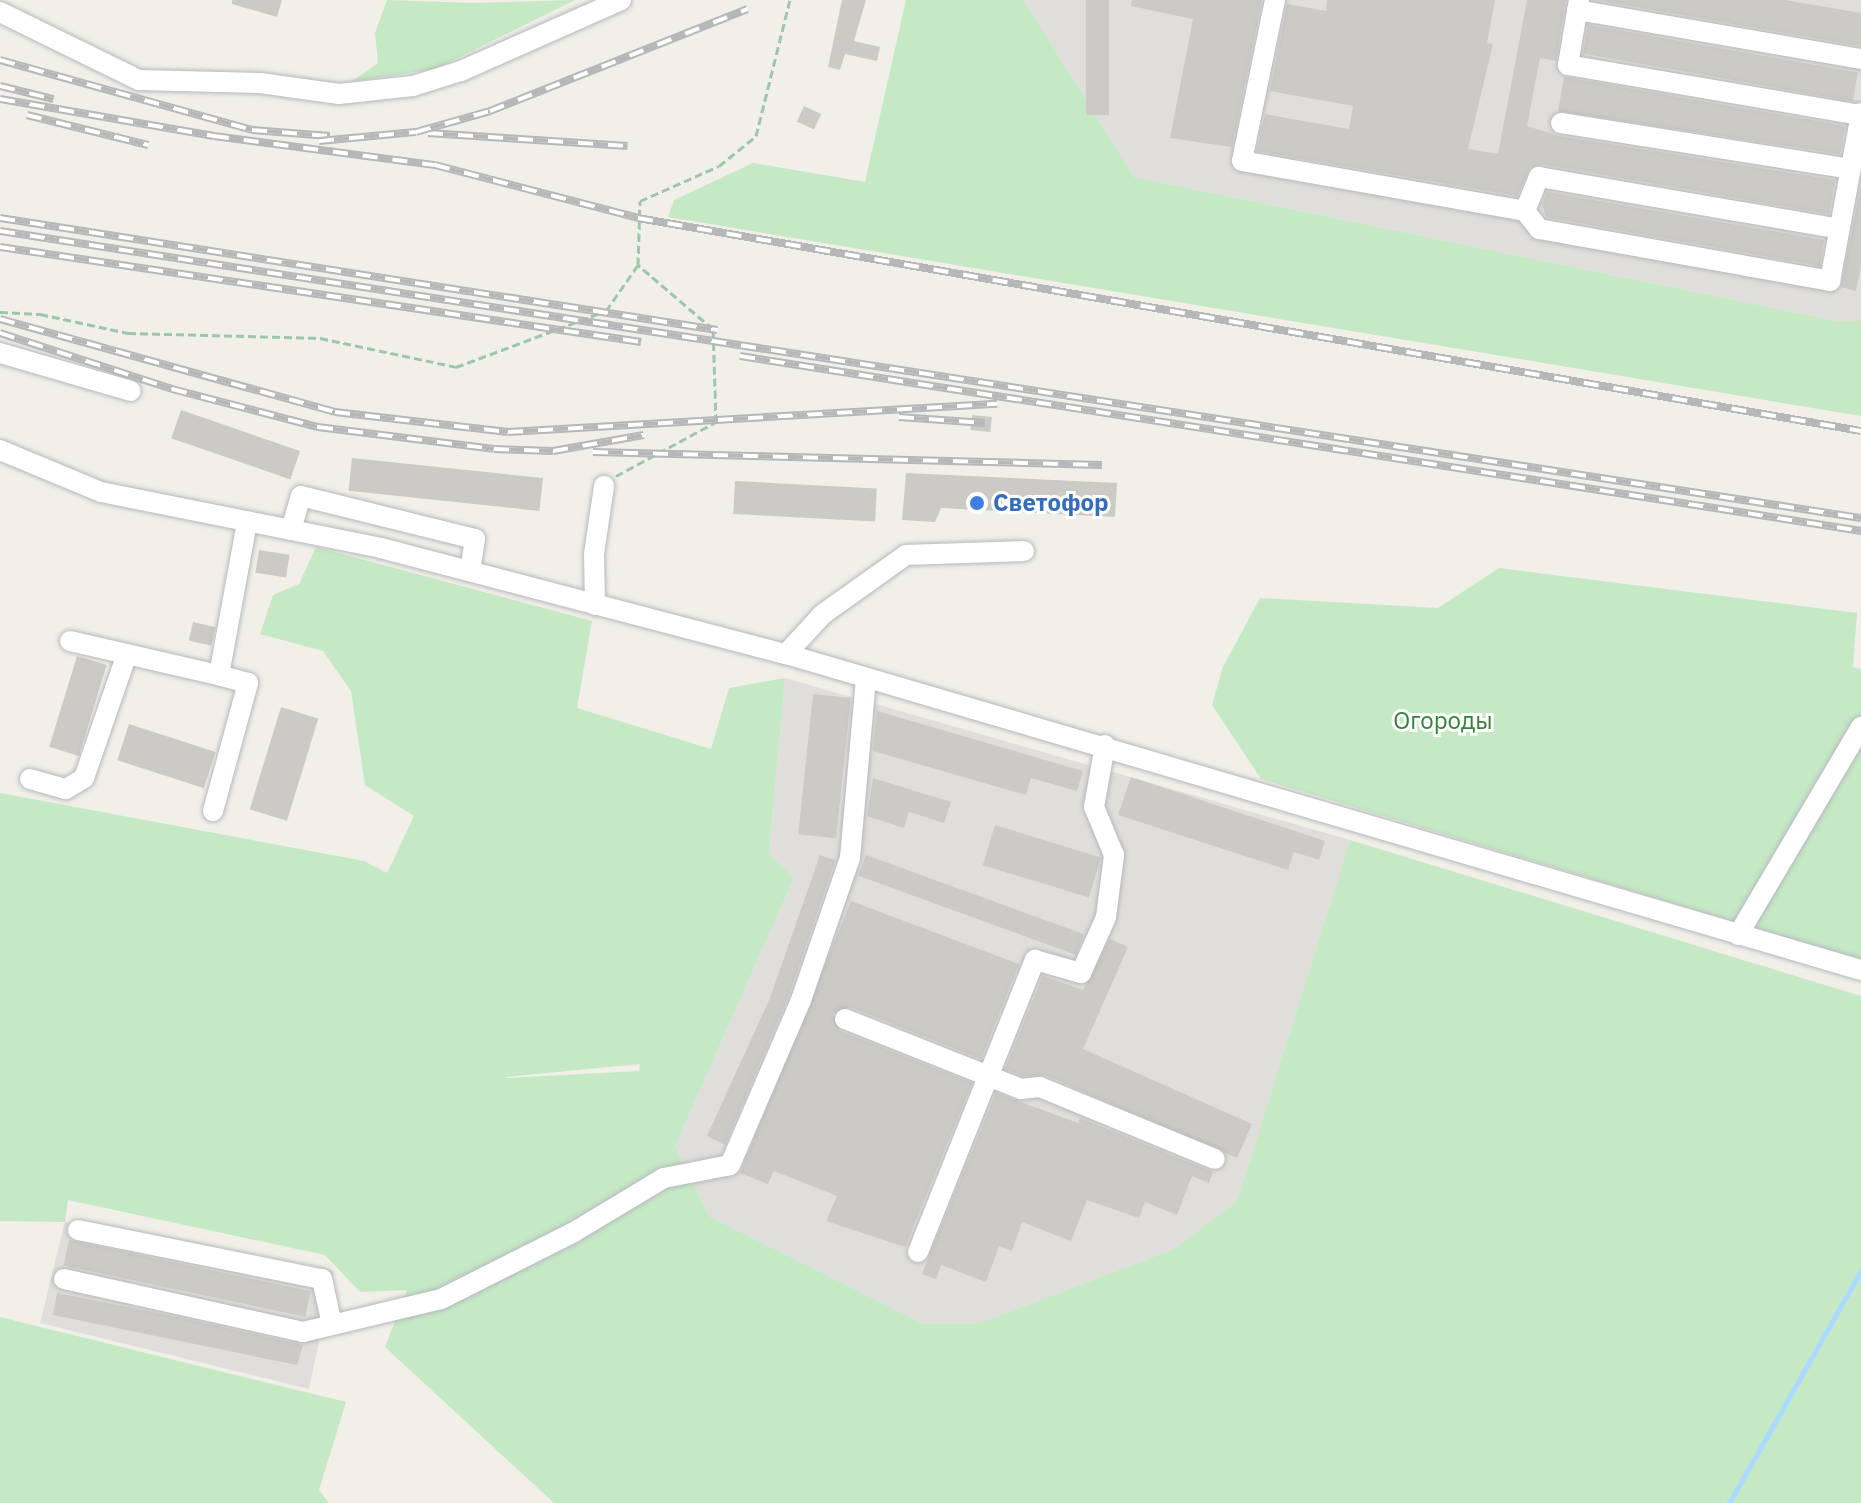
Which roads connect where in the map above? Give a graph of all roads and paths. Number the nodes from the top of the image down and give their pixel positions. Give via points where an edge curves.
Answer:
1 (621, 0) edge
2 (790, 0) edge
3 (1275, 0) edge
4 (1578, 5) edge
5 (0, 12) edge
6 (1861, 59) edge
7 (1861, 114) edge
8 (1561, 123) dead end
9 (1850, 169) junction
10 (1525, 211) junction
11 (1840, 229) junction
12 (638, 265) junction
13 (0, 312) edge
14 (0, 353) edge
15 (131, 391) dead end
16 (0, 450) edge
17 (604, 486) joint
18 (247, 522) junction
19 (291, 530) junction
20 (1024, 551) dead end
21 (470, 571) junction
22 (595, 605) junction
23 (70, 641) dead end
24 (127, 654) junction
25 (786, 654) junction
26 (219, 675) junction
27 (866, 680) junction
28 (1861, 727) edge
29 (1105, 745) junction
30 (30, 779) dead end
31 (213, 811) dead end
32 (1738, 935) junction
33 (1861, 970) edge
34 (845, 1019) dead end
35 (988, 1077) junction
36 (1215, 1159) dead end
37 (78, 1230) dead end
38 (918, 1252) dead end
39 (64, 1279) dead end
40 (332, 1325) junction

1 - 5 street via 461,71 413,86 339,94 260,83 139,80
2 - 12 path via 756,136 719,166 640,201
3 - 10 street via 1242,161
4 - 6 street
4 - 7 street via 1568,65
7 - 9 street
8 - 9 street
9 - 11 street
10 - 11 street via 1539,177
10 - 11 street via 1539,229 1830,281
12 - 13 path via 606,311 456,367 320,338 128,333
12 - 17 path via 713,329 716,422 636,461
14 - 15 street
16 - 18 street via 101,492
17 - 22 street via 594,554
18 - 19 street
18 - 26 street
19 - 21 street
19 - 21 street via 301,496 475,539
20 - 25 street via 906,555 823,614
21 - 22 street
22 - 25 street
23 - 24 street
24 - 26 street
24 - 30 street via 84,778 66,789
25 - 27 street
26 - 31 street via 248,683
27 - 29 street
27 - 40 street via 850,858 801,1000 730,1165 664,1178 574,1232 441,1299
28 - 32 street
29 - 32 street
29 - 35 street via 1094,807 1114,855 1106,917 1081,973 1035,960
32 - 33 street
34 - 35 street
35 - 36 street via 1021,1089 1040,1087
35 - 38 street
37 - 40 street via 322,1279
39 - 40 street via 303,1332

